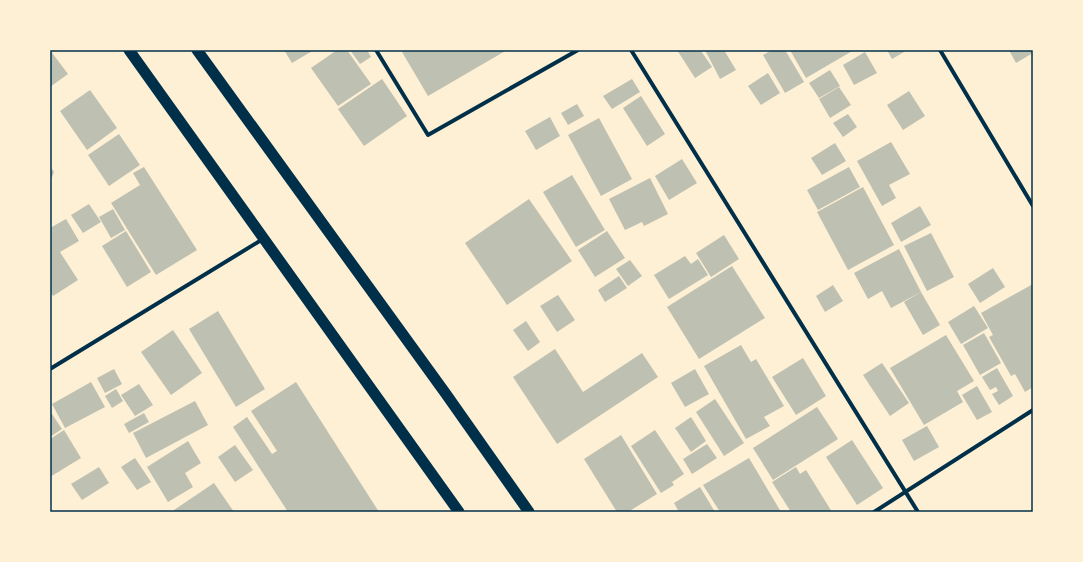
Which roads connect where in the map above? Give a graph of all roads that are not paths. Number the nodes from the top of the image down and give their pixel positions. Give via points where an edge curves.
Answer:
1 (129, 50) edge
2 (197, 50) edge
3 (376, 50) edge
4 (578, 50) edge
5 (631, 50) edge
6 (940, 50) edge
7 (1033, 206) edge
8 (264, 239) junction
9 (50, 369) edge
10 (1033, 410) edge
11 (906, 491) junction
12 (459, 512) edge
13 (529, 512) edge
14 (874, 512) edge
15 (918, 512) edge

1 - 8 highway
2 - 13 highway
3 - 4 street via 428,135
5 - 11 street
6 - 7 street
8 - 9 street
8 - 12 highway
10 - 11 street
11 - 14 street
11 - 15 street

